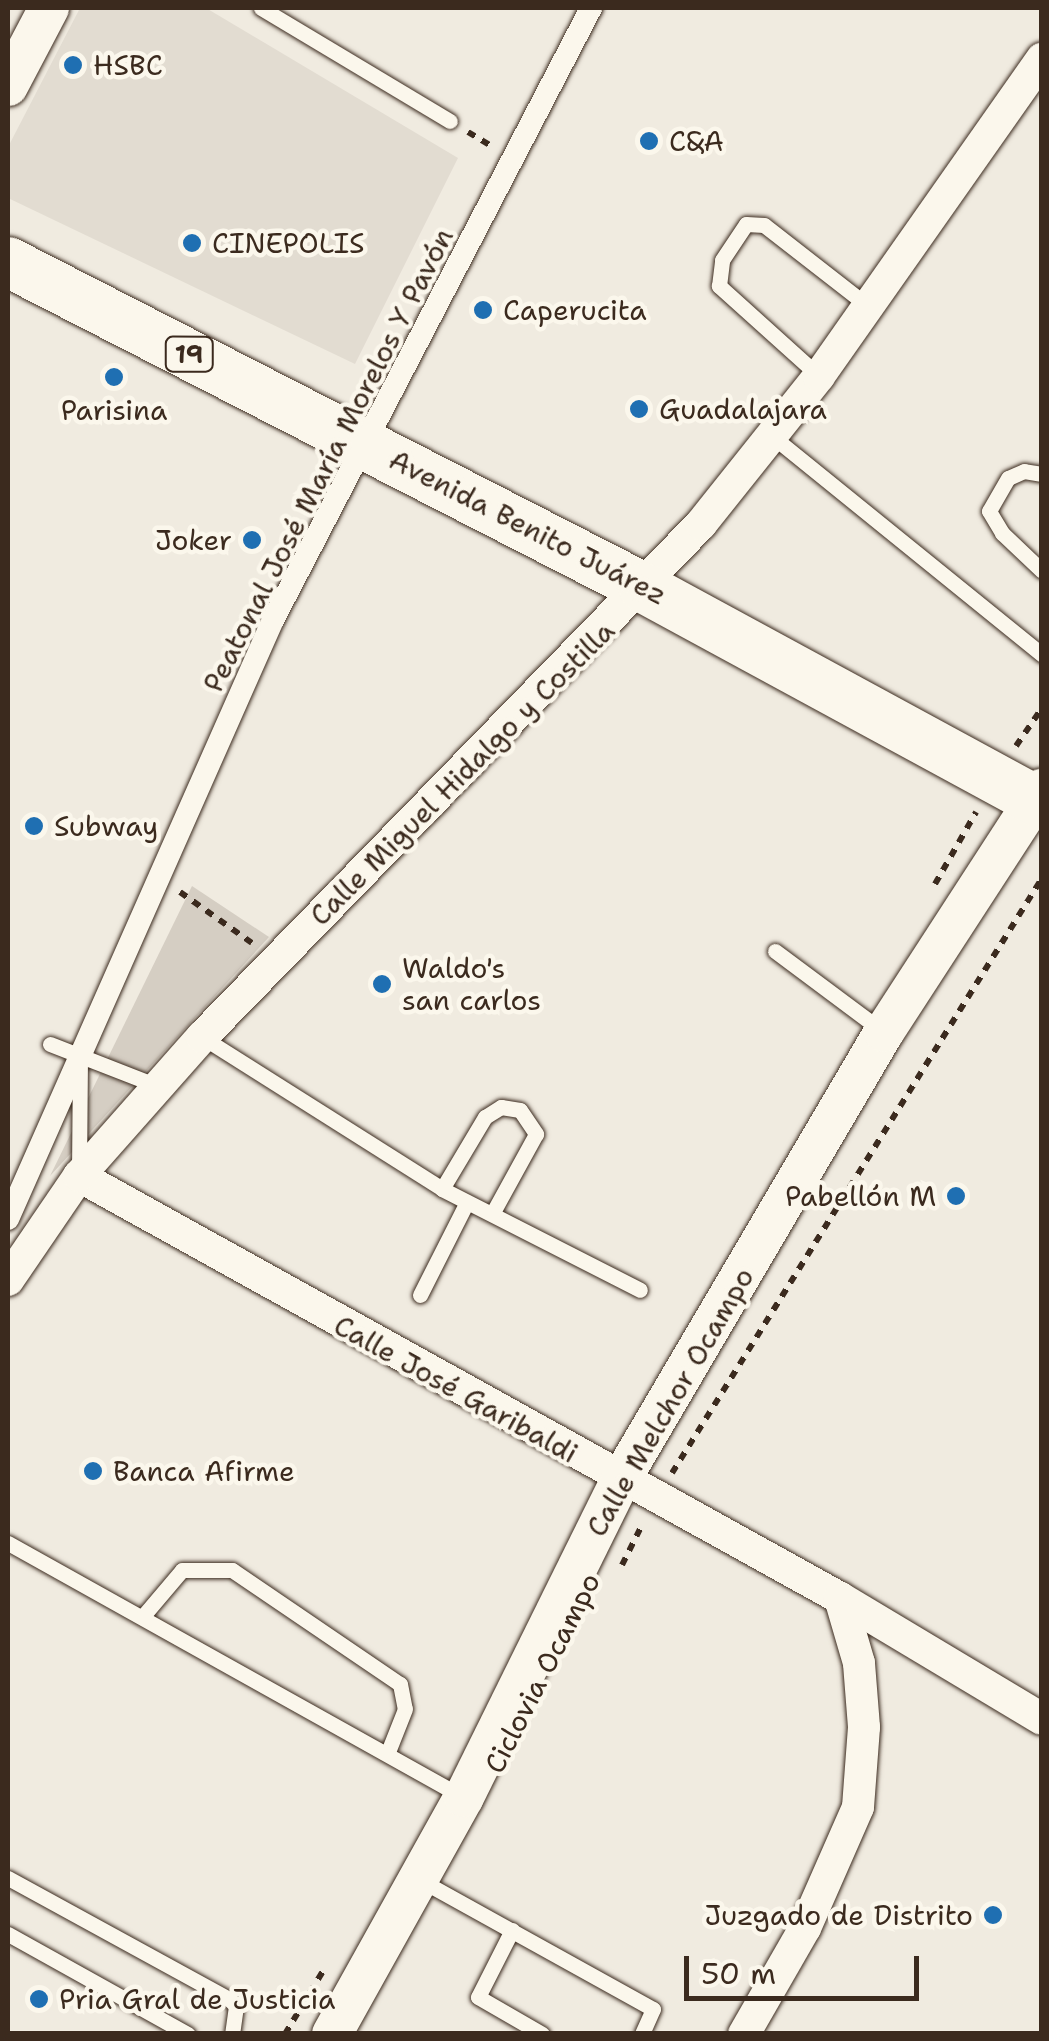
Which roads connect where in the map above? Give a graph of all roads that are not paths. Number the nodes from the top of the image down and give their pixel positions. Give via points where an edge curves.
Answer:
1 (49, 8) edge
2 (261, 8) edge
3 (592, 8) edge
4 (1042, 58) edge
5 (8, 86) edge
6 (450, 121) road end
7 (8, 262) edge
8 (868, 306) junction
9 (819, 376) junction
10 (772, 436) junction
11 (370, 445) junction
12 (1042, 474) edge
13 (1042, 571) edge
14 (644, 588) junction
15 (1042, 655) edge
16 (1039, 798) edge
17 (776, 951) dead end
18 (884, 1032) junction
19 (202, 1036) junction
20 (50, 1044) dead end
21 (80, 1055) junction
22 (158, 1086) junction
23 (79, 1176) junction
24 (442, 1189) junction
25 (467, 1202) junction
26 (492, 1214) junction
27 (8, 1219) edge
28 (21, 1233) edge
29 (8, 1280) edge
30 (640, 1290) dead end
31 (420, 1295) dead end
32 (620, 1481) junction
33 (8, 1543) edge
34 (840, 1598) junction
35 (143, 1616) junction
36 (1042, 1719) edge
37 (388, 1752) junction
38 (464, 1797) junction
39 (8, 1878) edge
40 (418, 1879) junction
41 (512, 1930) junction
42 (8, 1934) edge
43 (188, 2034) edge
44 (232, 2034) edge
45 (332, 2034) edge
46 (542, 2034) edge
47 (642, 2034) edge
48 (744, 2034) edge

1 - 5 street
2 - 6 lane
3 - 11 street, Peatonal José María Morelos Y Pavón
4 - 8 street, Calle Miguel Hidalgo y Costilla
7 - 11 main road, Avenida Benito Juárez / 19
8 - 9 street, Calle Miguel Hidalgo y Costilla
8 - 9 lane via 764,225 746,224 722,260 719,286
9 - 10 street, Calle Miguel Hidalgo y Costilla
10 - 14 street, Calle Miguel Hidalgo y Costilla
10 - 15 lane
11 - 14 main road, Avenida Benito Juárez / 19
11 - 21 street, Peatonal José María Morelos Y Pavón via 273,620
12 - 13 lane via 1024,471 1008,478 990,510 992,522
14 - 16 main road, Avenida Benito Juárez / 19
14 - 19 street, Calle Miguel Hidalgo y Costilla
16 - 18 street, Calle Melchor Ocampo
17 - 18 lane
18 - 32 street, Calle Melchor Ocampo
19 - 22 street, Calle Miguel Hidalgo y Costilla
19 - 24 lane
20 - 21 lane
21 - 22 lane
21 - 23 lane
21 - 27 street, Peatonal José María Morelos Y Pavón
22 - 23 street, Calle Miguel Hidalgo y Costilla
23 - 28 street, Calle Miguel Hidalgo y Costilla
23 - 32 street, Calle José Garibaldi
24 - 25 lane
24 - 26 lane via 485,1117 502,1107 520,1110 536,1134
25 - 26 lane
25 - 31 lane
26 - 30 lane
28 - 29 street, Calle Miguel Hidalgo y Costilla
32 - 34 street, Calle José Garibaldi
32 - 38 street, Calle Melchor Ocampo
33 - 35 lane
34 - 36 street, Calle José Garibaldi
34 - 48 street via 859,1663 864,1727 858,1806 805,1928
35 - 37 lane
35 - 37 lane via 182,1570 232,1570 400,1684 405,1709
37 - 38 lane
38 - 40 street, Calle Melchor Ocampo
39 - 44 lane via 229,1999 236,2006
40 - 41 lane
40 - 45 street, Calle Melchor Ocampo
41 - 46 lane via 478,1997
41 - 47 lane via 654,2009
42 - 43 lane

